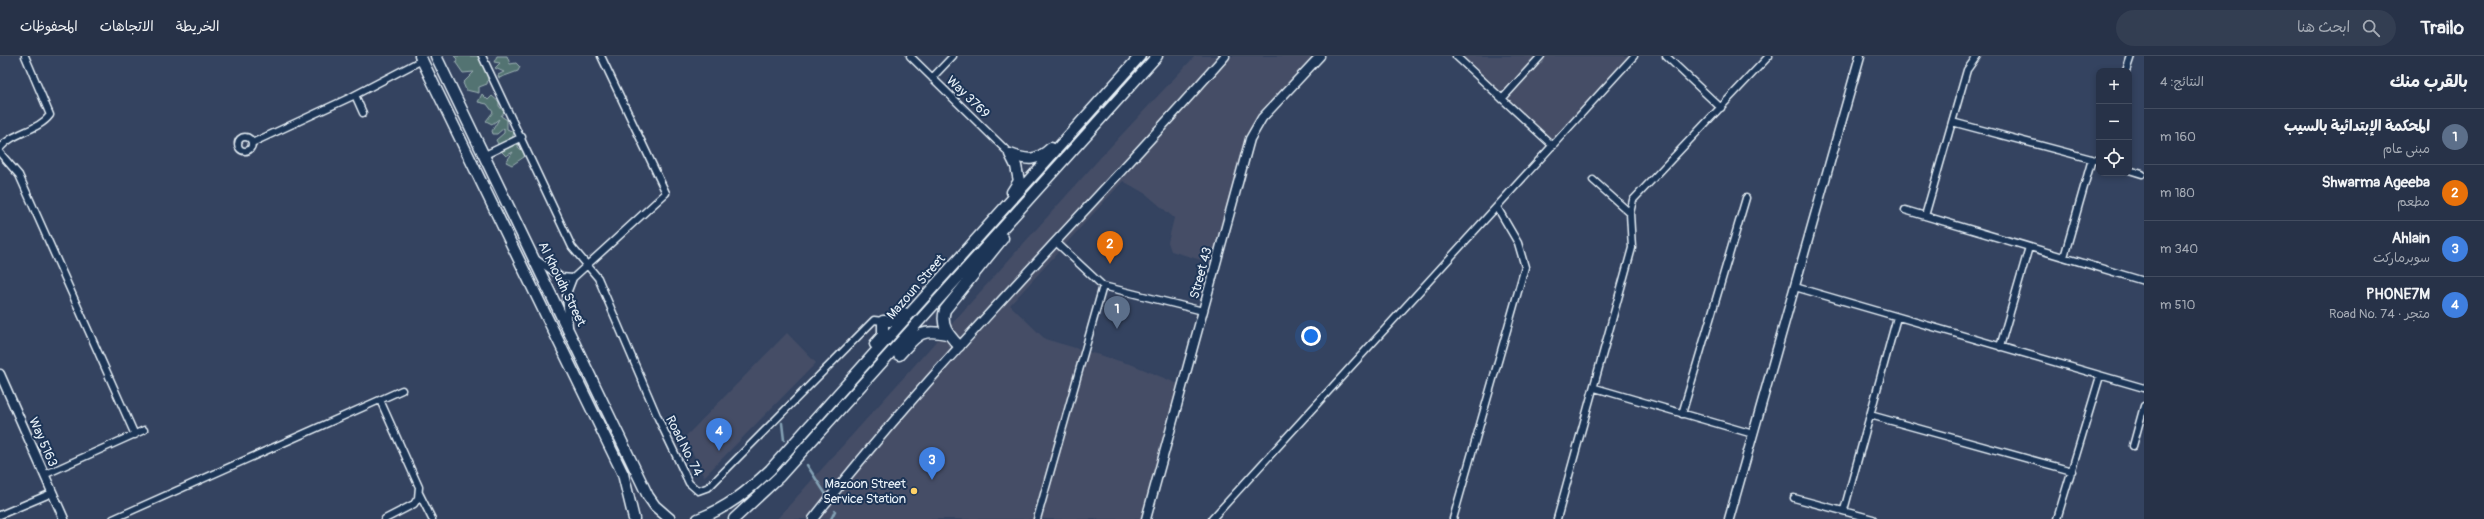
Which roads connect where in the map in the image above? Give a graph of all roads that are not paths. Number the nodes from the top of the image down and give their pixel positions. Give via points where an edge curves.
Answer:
1 (25, 56) edge
2 (436, 56) edge
3 (482, 56) edge
4 (601, 56) edge
5 (910, 56) edge
6 (953, 56) edge
7 (1135, 56) edge
8 (1140, 56) edge
9 (1157, 56) edge
10 (1225, 56) edge
11 (1320, 56) edge
12 (1456, 56) edge
13 (1541, 56) edge
14 (1634, 56) edge
15 (1666, 56) edge
16 (1769, 56) edge
17 (1860, 56) edge
18 (1977, 56) edge
19 (2131, 56) edge
20 (421, 58) edge
21 (2127, 68) edge
22 (1128, 70) junction
23 (932, 78) junction
24 (355, 95) junction
25 (1502, 98) junction
26 (1721, 108) junction
27 (363, 113) dead end
28 (1090, 113) junction
29 (1952, 122) junction
30 (522, 137) junction
31 (252, 143) dead end
32 (1553, 146) junction
33 (0, 148) edge
34 (0, 153) edge
35 (1010, 154) junction
36 (485, 155) junction
37 (2092, 159) junction
38 (2096, 160) edge
39 (2132, 171) edge
40 (2142, 174) dead end
41 (1593, 180) dead end
42 (1746, 198) dead end
43 (1498, 207) junction
44 (1904, 210) dead end
45 (1630, 213) junction
46 (1925, 216) junction
47 (1009, 221) junction
48 (1057, 243) junction
49 (2029, 247) junction
50 (960, 256) junction
51 (2064, 257) junction
52 (536, 260) junction
53 (589, 264) junction
54 (573, 278) junction
55 (2144, 281) edge
56 (1103, 286) junction
57 (1795, 287) junction
58 (1203, 311) junction
59 (1897, 317) junction
60 (883, 321) junction
61 (570, 330) junction
62 (947, 334) junction
63 (959, 346) junction
64 (2000, 347) junction
65 (0, 374) edge
66 (856, 375) junction
67 (2100, 376) junction
68 (1595, 388) junction
69 (2144, 388) edge
70 (402, 390) dead end
71 (380, 400) junction
72 (845, 405) junction
73 (2144, 406) edge
74 (1682, 414) junction
75 (1870, 415) junction
76 (144, 430) dead end
77 (1753, 434) junction
78 (135, 435) junction
79 (2133, 446) dead end
80 (2072, 471) junction
81 (44, 475) junction
82 (52, 493) junction
83 (419, 493) junction
84 (1794, 498) dead end
85 (1844, 510) junction
86 (0, 515) edge
87 (64, 519) edge
88 (113, 519) edge
89 (385, 519) edge
90 (432, 519) edge
91 (634, 519) edge
92 (670, 519) edge
93 (698, 519) edge
94 (734, 519) edge
95 (813, 519) edge
96 (1037, 519) edge
97 (1146, 519) edge
98 (1212, 519) edge
99 (1453, 519) edge
100 (1557, 519) edge
101 (1728, 519) edge
102 (1873, 519) edge
103 (2057, 519) edge

1 - 33 street via 50,115 43,122 7,140
2 - 36 main road, Al Khoudh Street
3 - 30 street, Road No. 74
4 - 53 street via 666,193
5 - 23 street, Way 3769
6 - 23 street
7 - 22 street
8 - 22 main road, Mazoun Street
9 - 47 main road, Mazoun Street
10 - 48 street
11 - 58 street, Street 43 via 1267,113 1254,131
12 - 25 street
13 - 25 street
14 - 32 street
15 - 26 street
16 - 26 street
17 - 57 street
18 - 29 street via 1967,70
19 - 21 street
20 - 24 street
20 - 91 main road via 624,474
22 - 28 main road, Mazoun Street
23 - 35 street, Way 3769
24 - 27 street
24 - 31 street
25 - 32 street
26 - 45 street via 1633,200
28 - 35 main road via 1042,156 1025,160
28 - 50 main road, Mazoun Street
29 - 37 street
29 - 46 street
30 - 36 street
30 - 53 street, Road No. 74 via 572,247
32 - 43 street
34 - 78 street via 19,175
35 - 50 main road via 1019,181
36 - 52 main road, Al Khoudh Street
37 - 38 street
37 - 51 street
39 - 40 street
41 - 45 street
42 - 74 street
43 - 98 street
43 - 99 street via 1518,243 1525,267
44 - 46 street
45 - 68 street via 1632,248
46 - 49 street
47 - 62 main road via 1002,238 945,310 943,322
47 - 72 main road, Mazoun Street
48 - 56 street
48 - 63 street
49 - 51 street
49 - 64 street
50 - 60 main road via 900,317 894,321
50 - 66 main road, Mazoun Street
51 - 55 street
52 - 54 street via 561,278
52 - 61 main road, Al Khoudh Street
53 - 54 street
53 - 60 street, Road No. 74 via 598,278 689,483 698,491 709,487 874,320
54 - 61 street via 566,303
56 - 58 street
56 - 96 street
57 - 59 street
57 - 77 street
58 - 97 street, Street 43
59 - 64 street
59 - 75 street
60 - 66 main road via 883,335 862,361
61 - 92 main road, Al Khoudh Street via 648,496
62 - 63 main road
62 - 72 main road via 930,331 920,333 865,393
63 - 95 street via 881,435
64 - 67 street
65 - 81 street, Way 5163
66 - 93 main road, Mazoun Street via 745,494 714,513
67 - 69 street
67 - 80 street
68 - 74 street
68 - 100 street
70 - 71 street
71 - 83 street via 419,486
71 - 88 street
72 - 94 main road, Mazoun Street via 763,494
73 - 79 street
74 - 77 street
75 - 80 street
75 - 85 street
76 - 78 street
77 - 101 street
78 - 81 street
80 - 103 street
81 - 82 street, Way 5163
82 - 86 street
82 - 87 street, Way 5163
83 - 89 street via 414,504
83 - 90 street
84 - 85 street
85 - 102 street

